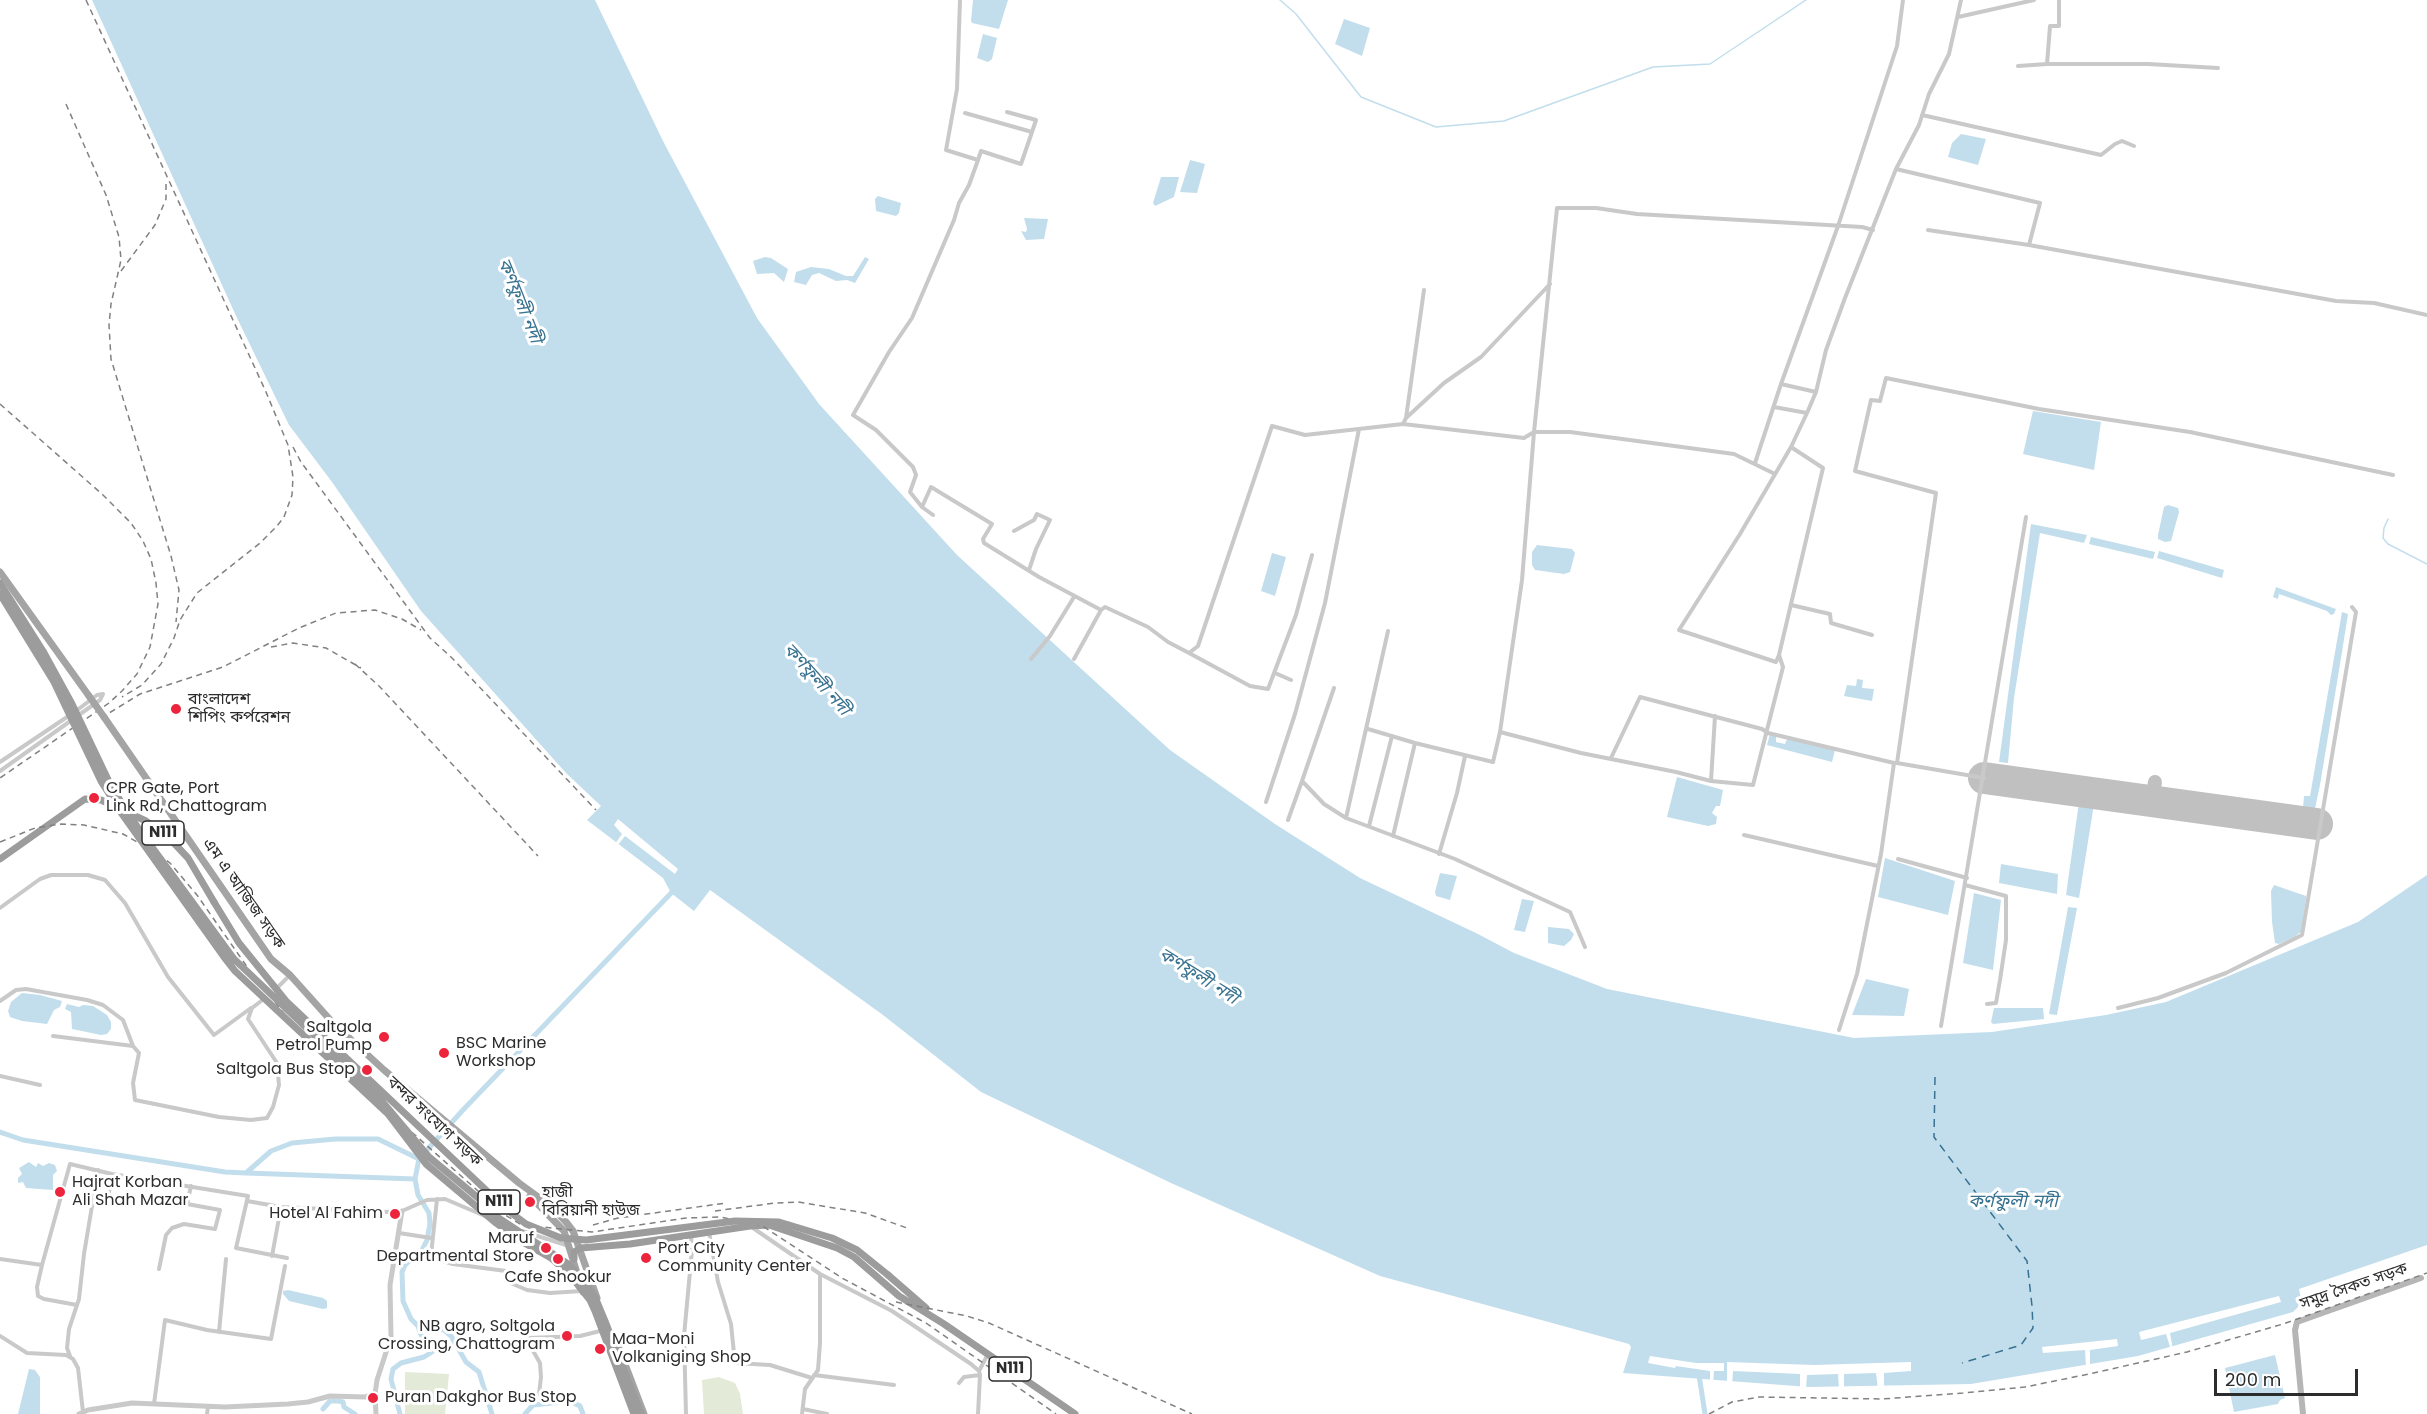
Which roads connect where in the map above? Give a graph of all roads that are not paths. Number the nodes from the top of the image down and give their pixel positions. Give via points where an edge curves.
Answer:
1 (960, 0) edge
2 (1904, 0) edge
3 (1960, 0) edge
4 (2034, 0) edge
5 (2059, 0) edge
6 (1958, 17) junction
7 (2047, 64) junction
8 (2018, 66) dead end
9 (2218, 68) dead end
10 (1007, 112) dead end
11 (964, 113) dead end
12 (1922, 115) junction
13 (1032, 132) junction
14 (2134, 146) dead end
15 (978, 160) junction
16 (1896, 169) junction
17 (1838, 226) junction
18 (1873, 230) junction
19 (1928, 230) dead end
20 (2029, 245) junction
21 (1550, 285) junction
22 (1424, 290) dead end
23 (2427, 315) edge
24 (1781, 384) junction
25 (1816, 392) junction
26 (1774, 407) junction
27 (1807, 413) junction
28 (1406, 418) junction
29 (1403, 424) junction
30 (1359, 429) junction
31 (1534, 432) junction
32 (1791, 447) junction
33 (1755, 463) junction
34 (1775, 474) junction
35 (2393, 474) dead end
36 (922, 507) junction
37 (933, 515) dead end
38 (2026, 517) dead end
39 (1014, 531) dead end
40 (1312, 555) dead end
41 (1029, 571) junction
42 (0, 572) edge
43 (0, 583) edge
44 (0, 594) edge
45 (1074, 597) junction
46 (1791, 605) junction
47 (2352, 607) dead end
48 (1101, 610) junction
49 (1388, 630) dead end
50 (1872, 635) dead end
51 (1189, 653) junction
52 (1779, 656) junction
53 (1031, 659) dead end
54 (1074, 659) dead end
55 (1275, 673) junction
56 (1291, 680) dead end
57 (1334, 688) dead end
58 (1715, 716) junction
59 (1368, 729) junction
60 (1500, 732) junction
61 (1768, 733) junction
62 (1392, 736) junction
63 (1415, 743) junction
64 (1466, 756) junction
65 (1611, 758) junction
66 (0, 762) edge
67 (1895, 763) junction
68 (0, 771) edge
69 (1984, 778) junction
70 (1302, 781) junction
71 (1711, 781) junction
72 (1266, 802) dead end
73 (1346, 818) junction
74 (1288, 820) dead end
75 (1369, 826) junction
76 (1744, 835) dead end
77 (1393, 836) junction
78 (1439, 854) junction
79 (0, 859) edge
80 (1898, 859) dead end
81 (1878, 866) junction
82 (1966, 878) junction
83 (1965, 885) junction
84 (0, 908) edge
85 (1585, 947) dead end
86 (290, 975) junction
87 (0, 1001) edge
88 (1987, 1004) dead end
89 (252, 1008) junction
90 (2118, 1008) dead end
91 (1941, 1026) dead end
92 (1839, 1030) dead end
93 (53, 1036) dead end
94 (133, 1046) junction
95 (0, 1076) edge
96 (40, 1085) dead end
97 (98, 1170) junction
98 (112, 1174) junction
99 (519, 1183) junction
100 (191, 1186) junction
101 (437, 1199) junction
102 (247, 1201) junction
103 (107, 1204) dead end
104 (281, 1207) junction
105 (402, 1211) junction
106 (750, 1226) junction
107 (709, 1232) junction
108 (399, 1233) junction
109 (691, 1234) junction
110 (431, 1238) junction
111 (570, 1246) junction
112 (580, 1248) junction
113 (272, 1256) junction
114 (287, 1258) dead end
115 (0, 1259) edge
116 (226, 1259) dead end
117 (574, 1259) junction
118 (42, 1265) junction
119 (285, 1266) dead end
120 (159, 1269) dead end
121 (820, 1274) junction
122 (2421, 1278) dead end
123 (583, 1291) junction
124 (77, 1305) junction
125 (944, 1324) junction
126 (600, 1331) junction
127 (219, 1332) junction
128 (0, 1336) edge
129 (988, 1354) junction
130 (70, 1356) junction
131 (980, 1373) junction
132 (813, 1377) junction
133 (959, 1383) dead end
134 (894, 1384) dead end
135 (375, 1394) junction
136 (539, 1394) dead end
137 (154, 1404) junction
138 (248, 1406) junction
139 (208, 1407) junction
140 (802, 1412) edge
141 (81, 1413) edge
142 (207, 1414) edge
143 (247, 1414) edge
144 (376, 1414) edge
145 (633, 1414) edge
146 (642, 1414) edge
147 (686, 1414) edge
148 (827, 1414) edge
149 (978, 1414) edge
150 (1075, 1414) edge
151 (2303, 1414) edge

1 - 15 street via 957,89 946,150
2 - 17 street via 1897,46
3 - 6 street
4 - 6 street
5 - 7 street via 2059,26 2050,26
6 - 12 street via 1949,54
7 - 8 street
7 - 9 street
10 - 13 street via 1036,120
11 - 13 street
12 - 14 street via 2101,155 2122,141
12 - 16 street
13 - 15 street via 1021,164 981,151
15 - 36 street via 912,318 853,415 876,430 914,467 916,475 910,492
16 - 18 street
16 - 20 street via 2040,202
17 - 18 street
17 - 21 street via 1557,208
17 - 24 street
18 - 25 street via 1826,350
19 - 20 street
20 - 23 street
21 - 28 street via 1481,357 1444,383
21 - 31 street
22 - 28 street
24 - 25 street
24 - 26 street
25 - 27 street
26 - 27 street
26 - 33 street
27 - 32 street
28 - 29 street
29 - 30 street
29 - 31 street via 1524,438
30 - 51 street via 1305,435 1272,426 1198,646
30 - 72 street via 1325,603
31 - 33 street via 1569,432 1734,454
31 - 60 street via 1522,580
32 - 34 street
32 - 46 street via 1823,468
33 - 34 street
34 - 52 street via 1679,630 1776,662
35 - 67 street via 2190,432 2039,409 1886,378 1880,401 1871,400 1855,471 1936,493
36 - 37 street
36 - 41 street via 931,487 992,524 984,543
38 - 69 street
39 - 41 street via 1034,520 1037,514 1050,520
40 - 55 street
41 - 45 street
42 - 86 main road, এম এ আজিজ সড়ক, bridge via 272,959
43 - 146 highway, bridge via 72,704 112,788 234,959 375,1093 429,1157 496,1216 567,1264 584,1281 595,1297
44 - 145 highway, bridge via 54,682 101,781 224,957 388,1114 426,1164 496,1223 570,1275 590,1300
45 - 48 street
45 - 53 street
46 - 50 street via 1830,614 1831,623
46 - 52 street
47 - 90 street via 2356,612 2302,936 2226,973
48 - 51 street via 1114,610
48 - 54 street
49 - 59 street
51 - 55 street via 1250,687 1268,689
52 - 61 street via 1783,667
55 - 56 street
57 - 70 street
58 - 61 street
58 - 65 street via 1640,697
58 - 71 street
59 - 62 street
59 - 73 street
60 - 64 street via 1493,762
60 - 65 street
61 - 67 street
61 - 71 street via 1753,785
62 - 63 street
62 - 75 street
63 - 64 street
63 - 77 street
64 - 78 street
65 - 71 street
66 - 68 street via 103,694 100,700
67 - 69 street
67 - 81 street
69 - 82 street
70 - 73 street via 1324,804
70 - 74 street
73 - 75 street
75 - 77 street
76 - 81 street
77 - 78 street
78 - 85 street via 1570,912
79 - 125 highway, বন্দর সংযোগ সড়ক / N111, bridge via 86,799 101,800 146,821 188,858 239,943 286,1001 526,1224 561,1238 586,1240 735,1221 778,1222 857,1250
80 - 82 street
81 - 92 street via 1857,974
82 - 83 street
83 - 88 street via 2006,896 2006,940 1996,1003
83 - 91 street
84 - 89 street via 51,875 88,875 105,880 125,903 168,977 214,1035
86 - 89 street
86 - 99 main road, এম এ আজিজ সড়ক via 384,1071
87 - 94 street via 26,988 103,1005 123,1020
89 - 94 street via 248,1019 277,1063 279,1085 267,1118 219,1117 135,1100 133,1083 139,1053
93 - 94 street
95 - 96 street
97 - 98 street
97 - 118 street via 70,1164
97 - 124 street
98 - 100 street
98 - 103 street
99 - 111 main road, এম এ আজিজ সড়ক via 562,1228
99 - 112 main road, এম এ আজিজ সড়ক via 552,1207 573,1231
100 - 102 street via 248,1196
100 - 120 street via 188,1204 220,1210 215,1229 184,1224 172,1228 166,1235
101 - 105 street
101 - 110 street
101 - 111 street
102 - 104 street
102 - 113 street via 236,1248
104 - 105 street
104 - 113 street
105 - 108 street
106 - 107 highway
106 - 121 street
106 - 125 highway via 769,1225 837,1248 854,1257 899,1296
107 - 109 highway
107 - 132 street via 718,1282 728,1308 735,1363 770,1365
108 - 110 street
108 - 135 street via 390,1285 391,1337
109 - 112 highway
109 - 147 street via 684,1336
110 - 123 street via 431,1255 436,1259 506,1271 506,1281 526,1290 566,1294
111 - 117 main road, এম এ আজিজ সড়ক
112 - 117 highway via 574,1252
112 - 146 main road, এম এ আজিজ সড়ক
113 - 114 street
115 - 118 street
116 - 127 street
117 - 123 main road, এম এ আজিজ সড়ক
118 - 124 street via 38,1296
119 - 127 street via 271,1339
121 - 131 street via 891,1311
121 - 132 street via 820,1343 818,1370
122 - 151 main road, সমুদ্র সৈকত সড়ক via 2297,1322
123 - 126 main road, এম এ আজিজ সড়ক
124 - 130 street via 70,1321
125 - 129 highway, N111
126 - 136 street via 580,1336 529,1338 540,1363
126 - 145 main road, এম এ আজিজ সড়ক
127 - 137 street via 165,1320
128 - 130 street via 27,1353
129 - 131 street
129 - 150 highway, N111
130 - 141 street via 78,1368
131 - 133 street via 964,1377
131 - 149 street
132 - 134 street
132 - 140 street via 805,1389
135 - 138 street
135 - 144 street
137 - 139 street
137 - 141 street via 132,1402
138 - 139 street
138 - 143 street
139 - 142 street
140 - 148 street

